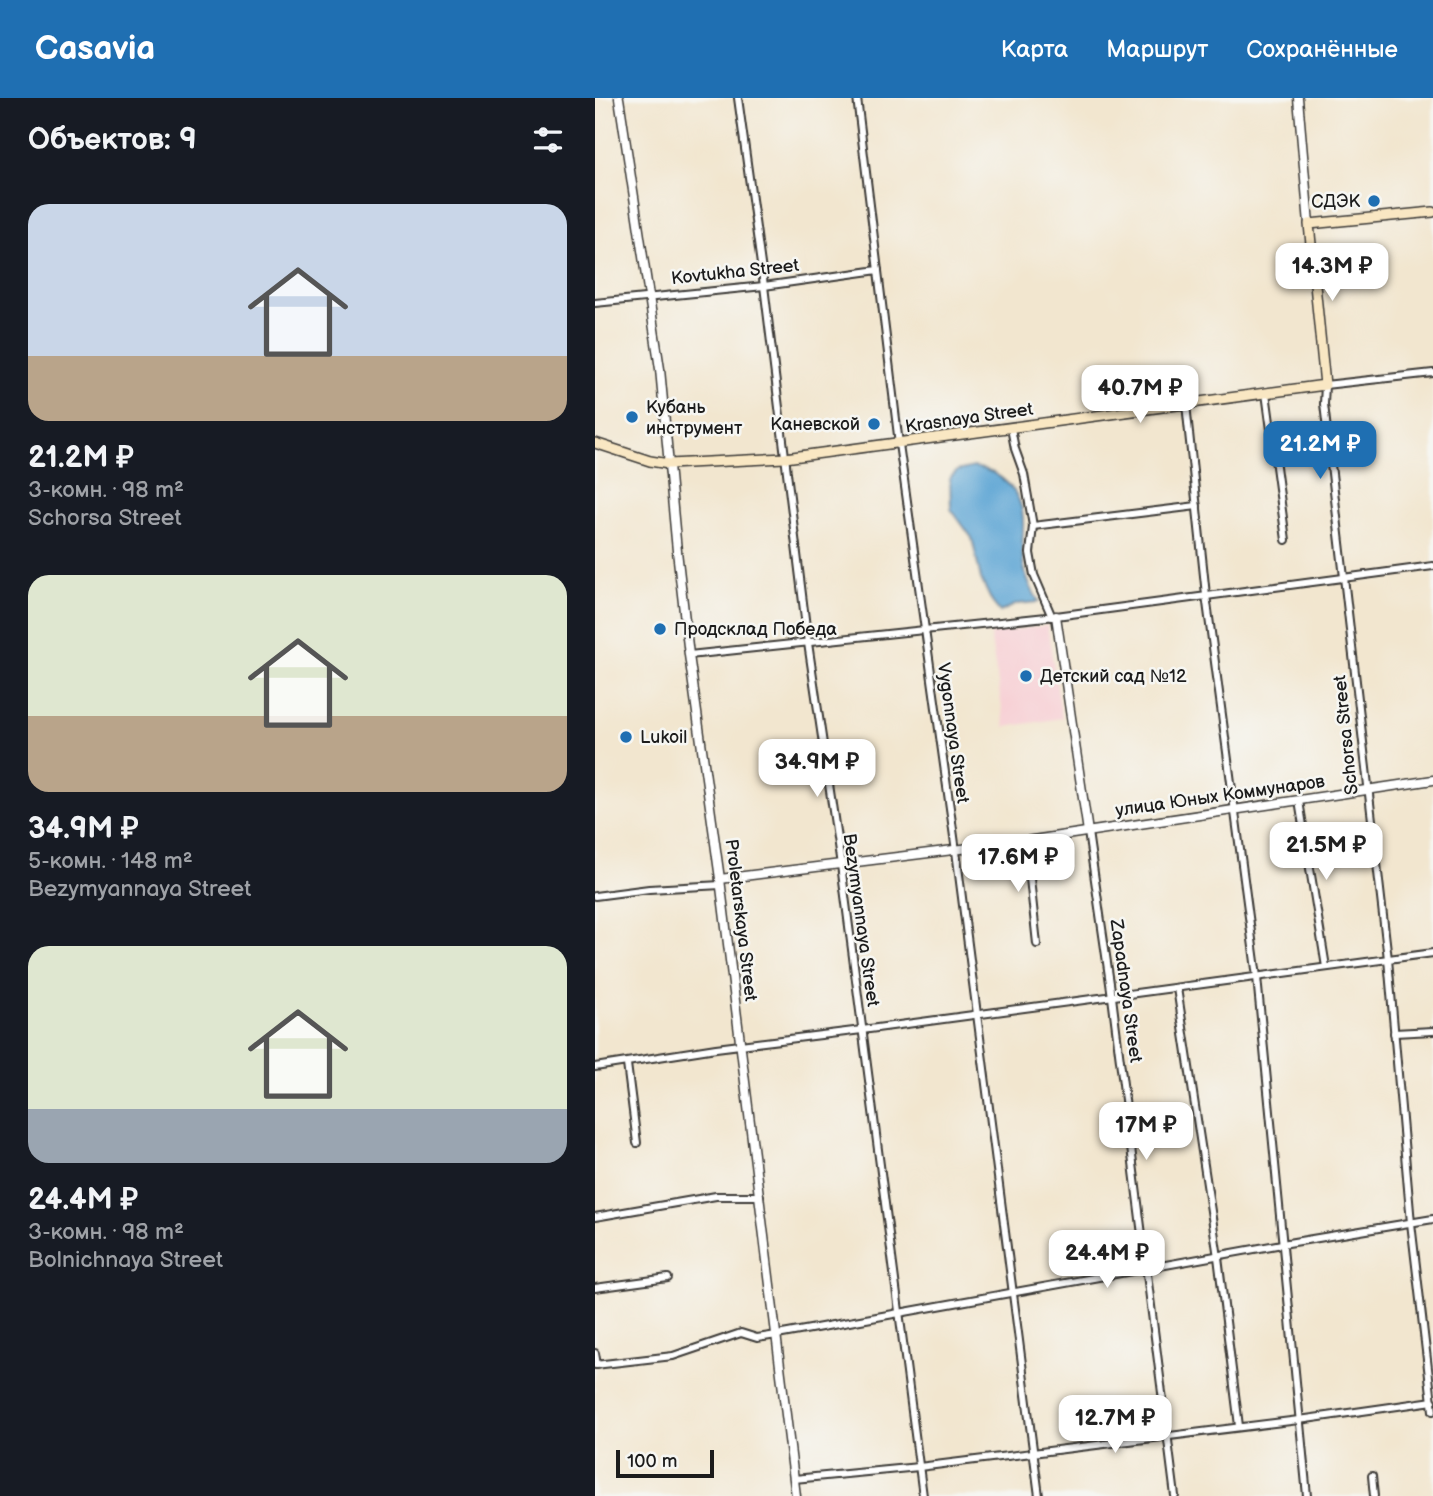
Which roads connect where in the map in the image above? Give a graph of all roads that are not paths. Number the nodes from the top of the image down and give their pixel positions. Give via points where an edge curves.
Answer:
1 (619, 98) edge
2 (738, 98) edge
3 (857, 98) edge
4 (1298, 98) edge
5 (1433, 212) edge
6 (1309, 224) junction
7 (878, 270) junction
8 (764, 286) junction
9 (648, 296) junction
10 (595, 303) edge
11 (1433, 373) edge
12 (1325, 385) junction
13 (1266, 393) junction
14 (1186, 404) junction
15 (1011, 428) junction
16 (595, 443) edge
17 (899, 444) junction
18 (786, 458) junction
19 (669, 464) junction
20 (1197, 506) junction
21 (1033, 526) junction
22 (1286, 540) dead end
23 (1433, 566) edge
24 (1344, 576) junction
25 (1206, 595) junction
26 (1054, 616) junction
27 (923, 629) junction
28 (808, 643) junction
29 (689, 655) junction
30 (1433, 780) edge
31 (1368, 791) junction
32 (1299, 801) junction
33 (1234, 810) junction
34 (1088, 832) junction
35 (1026, 841) junction
36 (956, 851) junction
37 (841, 865) junction
38 (721, 882) junction
39 (595, 896) edge
40 (1038, 944) dead end
41 (1433, 953) edge
42 (1388, 959) junction
43 (1326, 967) junction
44 (1257, 977) junction
45 (1177, 988) junction
46 (1112, 997) junction
47 (977, 1014) junction
48 (862, 1030) junction
49 (1433, 1031) edge
50 (1394, 1033) junction
51 (741, 1046) junction
52 (627, 1063) junction
53 (595, 1067) edge
54 (636, 1143) dead end
55 (760, 1196) junction
56 (595, 1217) edge
57 (1433, 1219) edge
58 (1411, 1223) junction
59 (1282, 1244) junction
60 (1217, 1257) junction
61 (1146, 1269) junction
62 (668, 1278) dead end
63 (595, 1288) edge
64 (1013, 1294) junction
65 (899, 1314) junction
66 (777, 1335) junction
67 (595, 1353) edge
68 (596, 1365) edge
69 (1433, 1401) edge
70 (1433, 1411) edge
71 (1299, 1420) junction
72 (1239, 1426) junction
73 (1167, 1435) junction
74 (1033, 1452) junction
75 (919, 1467) junction
76 (1372, 1476) dead end
77 (794, 1479) junction
78 (796, 1496) edge
79 (923, 1496) edge
80 (1039, 1496) edge
81 (1175, 1496) edge
82 (1307, 1496) edge
83 (1374, 1496) edge

1 - 9 street, Proletarskaya Street
2 - 8 street, Bezymyannaya Street
3 - 7 street, Vygonnaya Street
4 - 6 street, Schorsa Street
5 - 6 main road
6 - 12 main road, Schorsa Street
7 - 8 street, Kovtukha Street
7 - 17 street, Vygonnaya Street
8 - 9 street, Kovtukha Street
8 - 18 street, Bezymyannaya Street
9 - 10 street, Kovtukha Street
9 - 19 street, Proletarskaya Street
11 - 12 street, Krasnaya Street
12 - 13 main road, Krasnaya Street
12 - 24 street, Schorsa Street
13 - 14 main road, Krasnaya Street
13 - 22 street
14 - 15 main road, Krasnaya Street
14 - 20 street
15 - 17 main road, Krasnaya Street
15 - 21 street
16 - 19 main road, Krasnaya Street
17 - 18 main road, Krasnaya Street
17 - 27 street, Vygonnaya Street
18 - 19 main road, Krasnaya Street
18 - 28 street, Bezymyannaya Street
19 - 29 street, Proletarskaya Street
20 - 21 street
20 - 25 street
21 - 26 street via 1030,553 1034,575
23 - 24 street
24 - 25 street
24 - 31 street, Schorsa Street
25 - 26 street
25 - 33 street
26 - 27 street
26 - 34 street, Zapadnaya Street
27 - 28 street
27 - 36 street, Vygonnaya Street
28 - 29 street
28 - 37 street, Bezymyannaya Street
29 - 38 street, Proletarskaya Street
30 - 31 street, улица Юных Коммунаров
31 - 32 street, улица Юных Коммунаров
31 - 42 street, Schorsa Street
32 - 33 street, улица Юных Коммунаров
32 - 43 street
33 - 34 street, улица Юных Коммунаров
33 - 44 street
34 - 35 street, улица Юных Коммунаров
34 - 46 street, Zapadnaya Street
35 - 36 street, улица Юных Коммунаров
35 - 40 street
36 - 37 street, улица Юных Коммунаров
36 - 47 street, Vygonnaya Street
37 - 38 street, улица Юных Коммунаров
37 - 48 street, Bezymyannaya Street
38 - 39 street, улица Юных Коммунаров
38 - 51 street, Proletarskaya Street
41 - 42 street
42 - 43 street
42 - 50 street, Schorsa Street
43 - 44 street
44 - 45 street
44 - 59 street
45 - 46 street
45 - 60 street
46 - 47 street
46 - 61 street, Zapadnaya Street
47 - 48 street
47 - 64 street, Vygonnaya Street
48 - 51 street
48 - 65 street, Bezymyannaya Street
49 - 50 street
50 - 58 street, Schorsa Street
51 - 52 street
51 - 55 street, Proletarskaya Street
52 - 53 street
52 - 54 street
55 - 56 street via 716,1196
55 - 66 street, Proletarskaya Street
57 - 58 street
58 - 59 street
58 - 69 street, Schorsa Street
59 - 60 street
59 - 71 street
60 - 61 street
60 - 72 street
61 - 64 street
61 - 73 street, Zapadnaya Street
62 - 63 street
64 - 65 street
64 - 74 street, Vygonnaya Street
65 - 66 street
65 - 75 street, Bezymyannaya Street
66 - 68 street via 757,1338 741,1333 673,1356
66 - 77 street, Proletarskaya Street
67 - 68 street
69 - 70 street, Schorsa Street
69 - 71 street
71 - 72 street
71 - 82 street
72 - 73 street
73 - 74 street
73 - 81 street, Zapadnaya Street
74 - 75 street
74 - 80 street, Vygonnaya Street
75 - 77 street
75 - 79 street, Bezymyannaya Street
76 - 83 street
77 - 78 street, Proletarskaya Street

